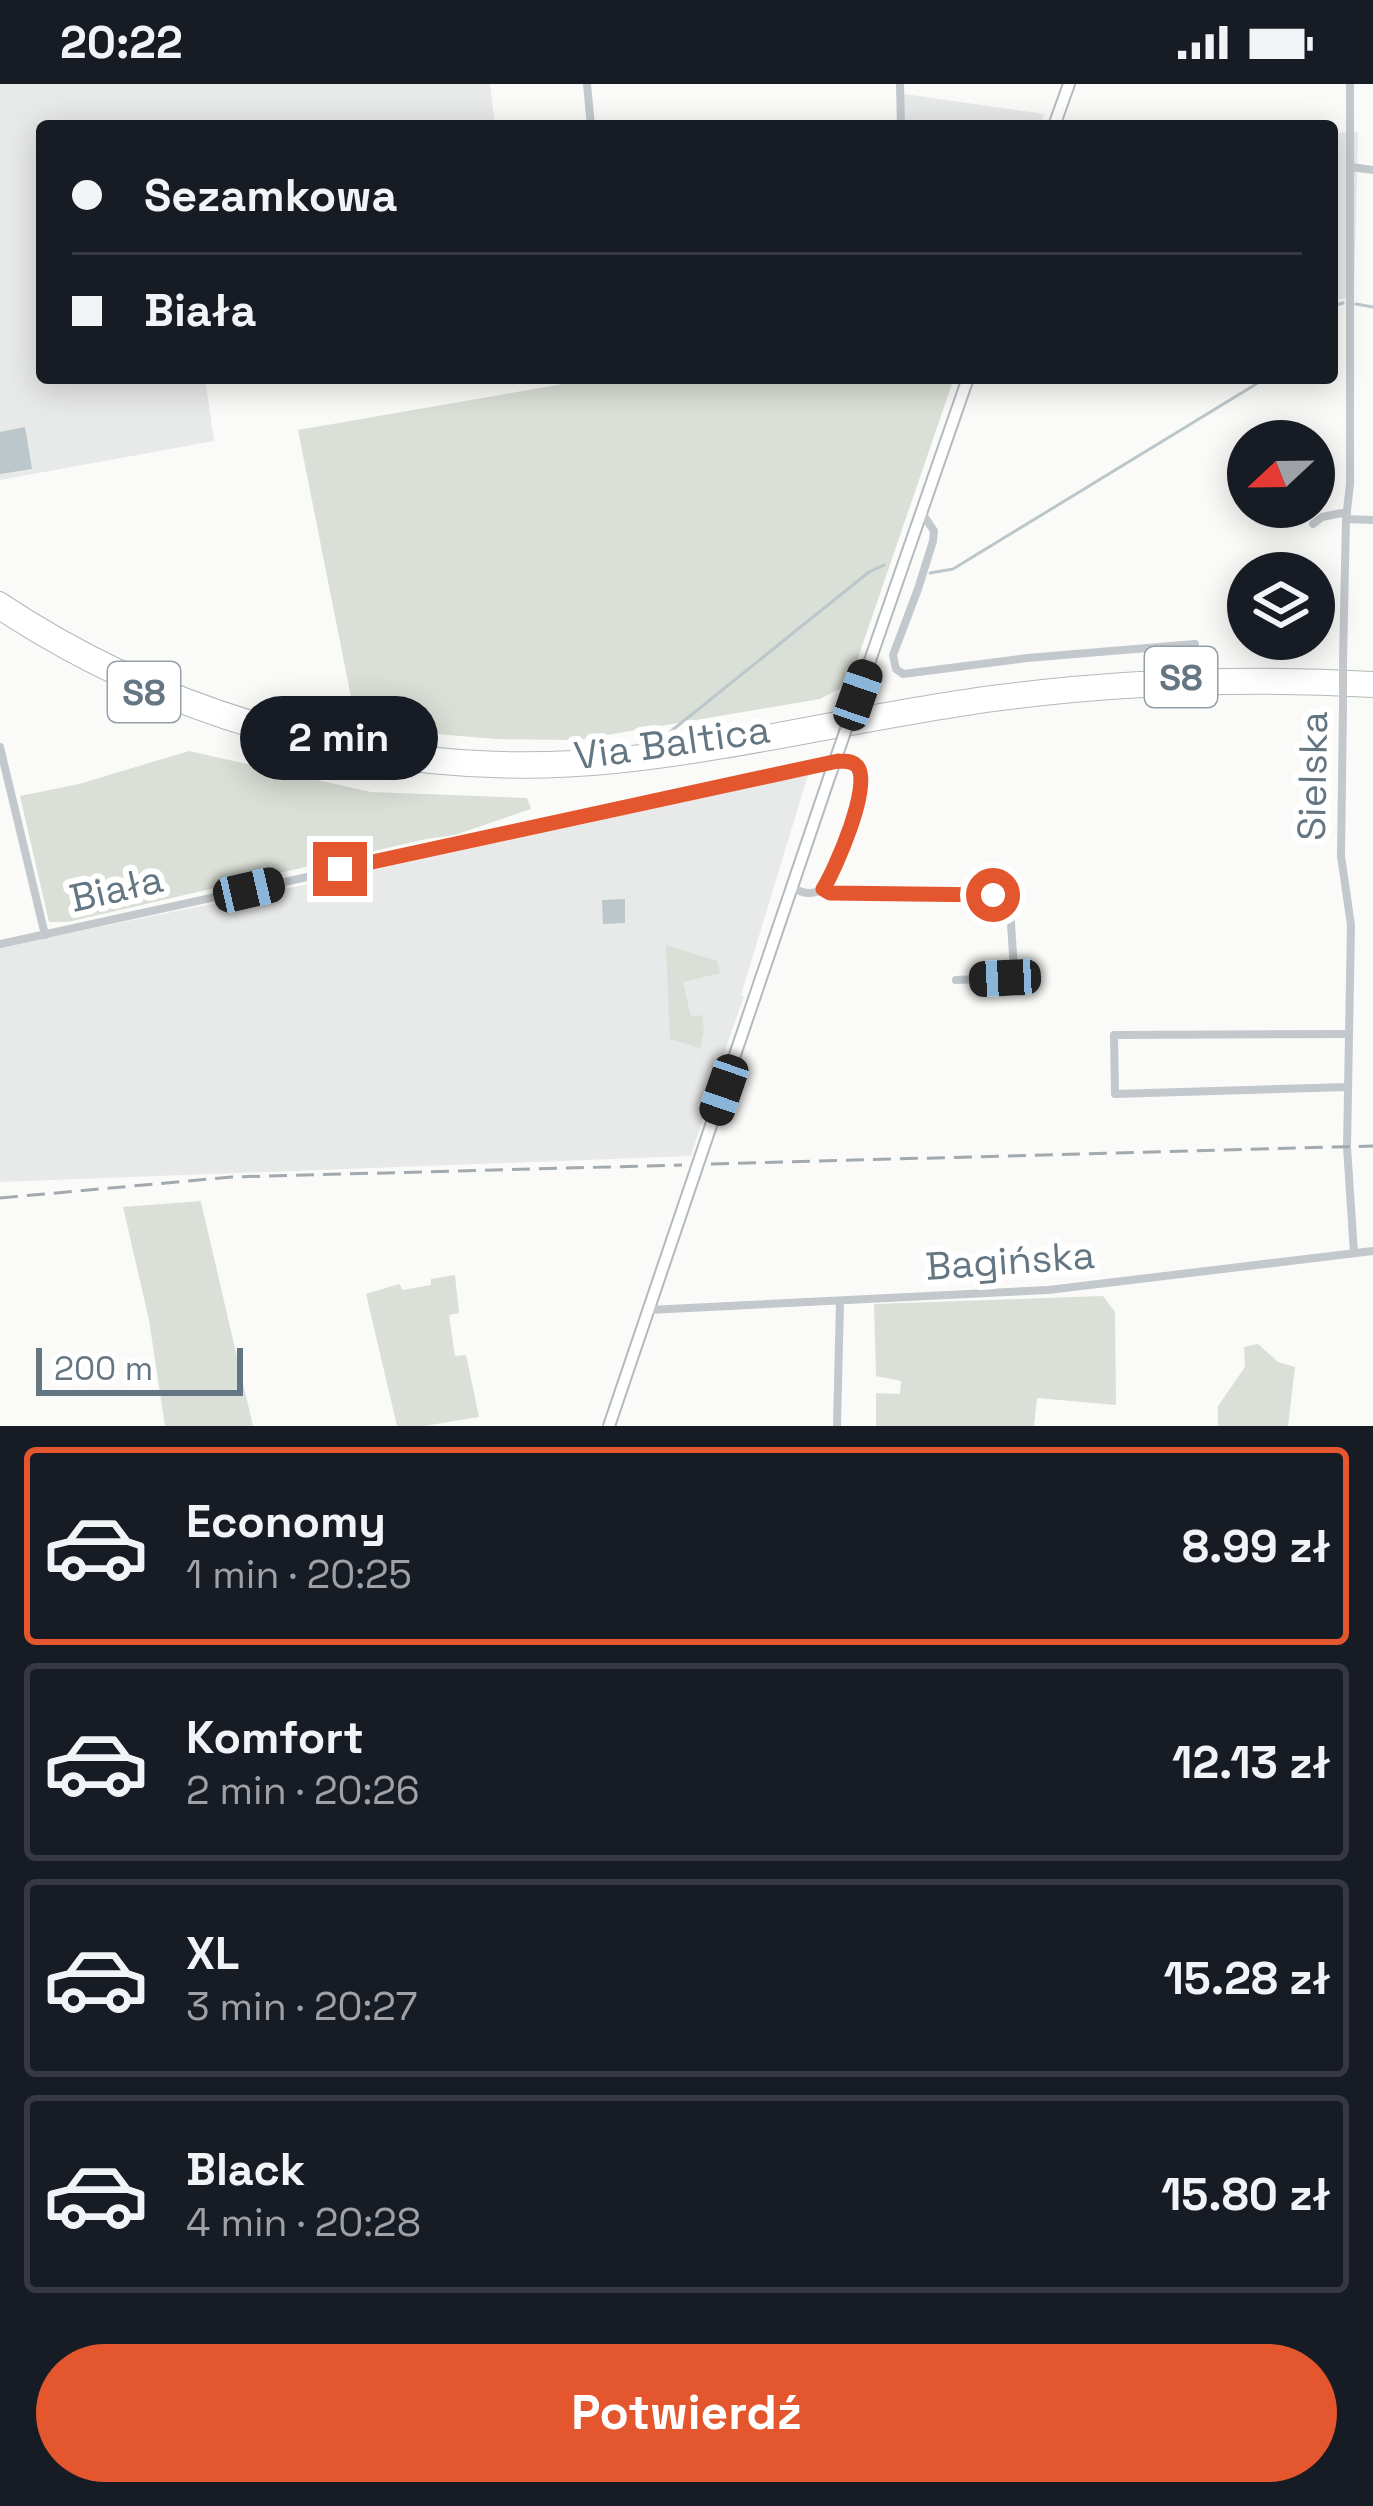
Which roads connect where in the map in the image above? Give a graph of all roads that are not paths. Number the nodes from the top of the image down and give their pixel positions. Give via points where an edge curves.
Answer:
1 (587, 84) edge
2 (900, 84) edge
3 (1069, 84) edge
4 (1350, 84) edge
5 (590, 120) edge
6 (901, 120) edge
7 (1056, 120) edge
8 (1351, 167) junction
9 (1373, 170) edge
10 (966, 384) edge
11 (921, 512) junction
12 (1347, 515) junction
13 (1335, 516) edge
14 (1373, 520) edge
15 (0, 598) edge
16 (0, 613) edge
17 (1195, 644) dead end
18 (1373, 679) edge
19 (1373, 690) edge
20 (0, 747) edge
21 (792, 888) junction
22 (823, 889) junction
23 (45, 935) junction
24 (0, 944) edge
25 (956, 980) dead end
26 (1349, 1034) junction
27 (1348, 1088) junction
28 (1373, 1251) edge
29 (1354, 1253) junction
30 (840, 1301) junction
31 (650, 1310) junction
32 (609, 1426) edge
33 (837, 1426) edge

1 - 5 street
2 - 6 street
3 - 7 street
4 - 8 street, Sielska
8 - 9 street
8 - 12 street, Sielska
10 - 11 street
11 - 17 street via 933,541 893,656 903,674
11 - 21 street, bridge
12 - 13 street
12 - 14 street
12 - 26 street, Sielska, bridge via 1341,856 1351,925
15 - 18 highway, Via Baltica / S8 via 97,656 208,705 326,738 456,757 626,753 1054,686 1211,676
16 - 19 highway, Via Baltica / S8 via 104,673 201,715 330,751 455,769 637,764 1054,697 1222,687
20 - 23 street
21 - 22 street
21 - 31 street
22 - 23 street, Biała via 862,789 860,771 848,762
22 - 25 street via 1004,900 1014,969 1005,978
23 - 24 street, Biała
26 - 27 street, Sielska
26 - 27 street via 1114,1035 1115,1094
27 - 29 street, Sielska
28 - 29 street, Bagińska
29 - 30 street, Bagińska via 1048,1290
30 - 31 street, Bagińska
30 - 33 street
31 - 32 street

